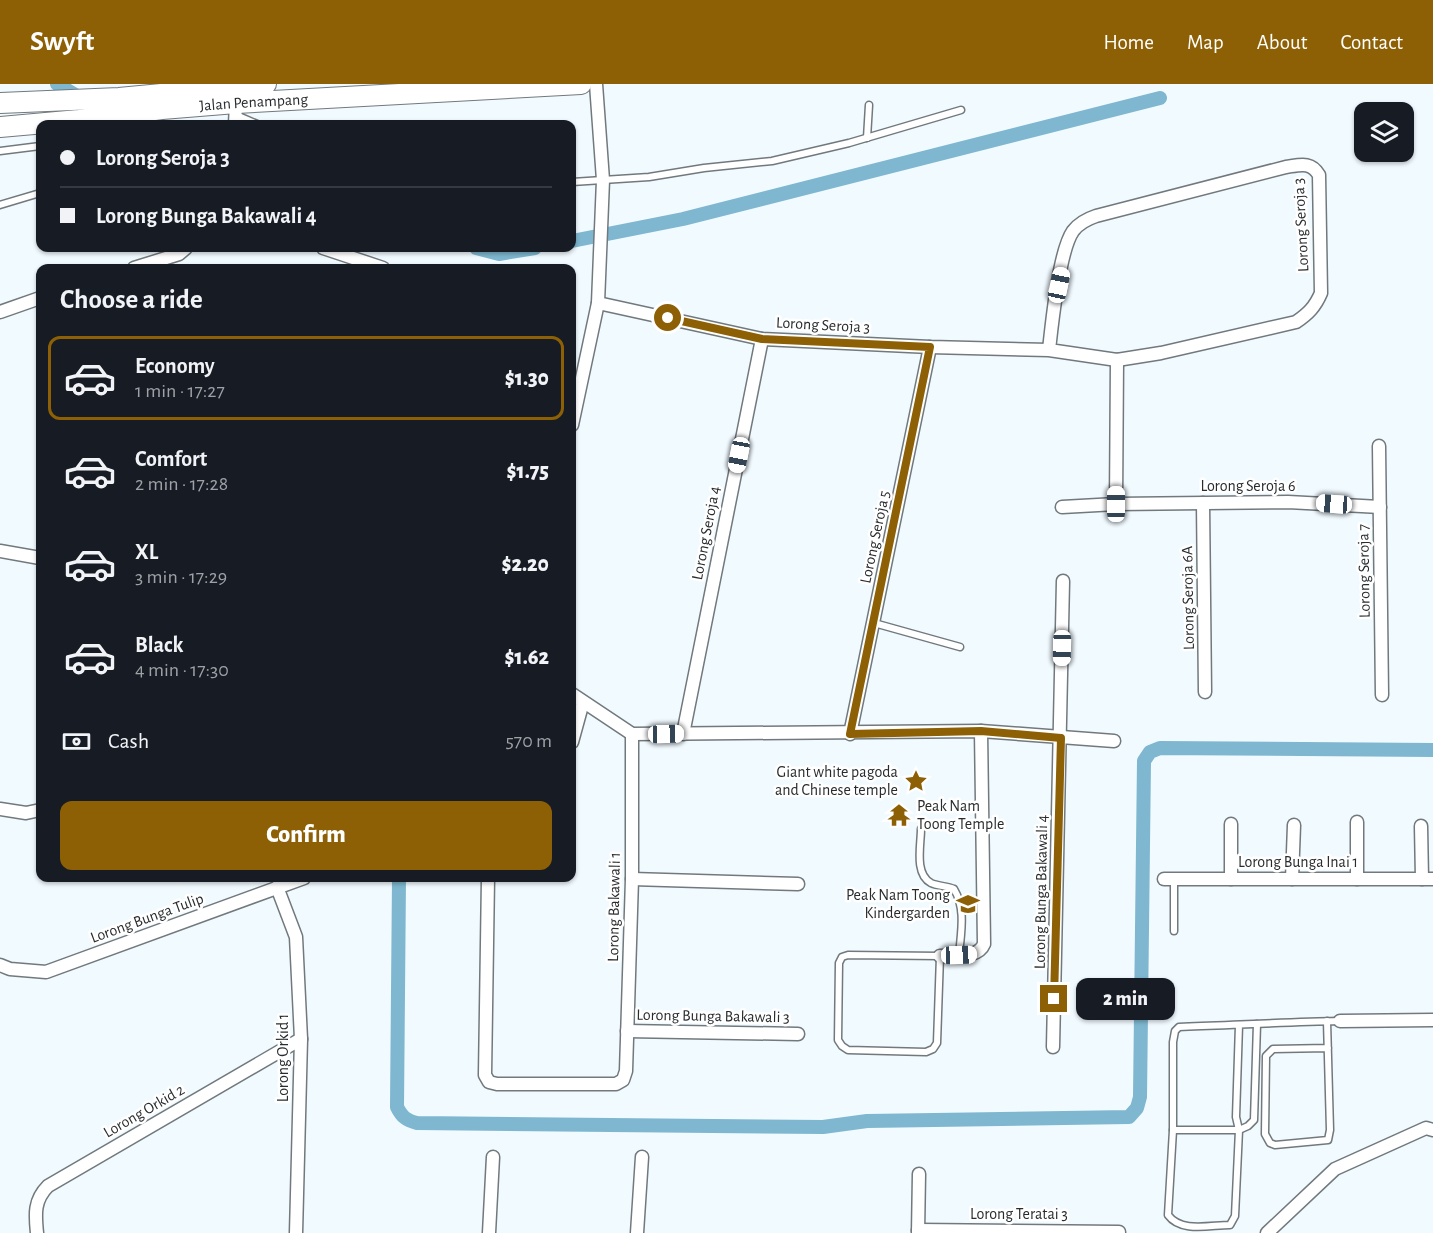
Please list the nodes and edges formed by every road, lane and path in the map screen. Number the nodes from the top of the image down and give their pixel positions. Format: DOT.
graph roads {
  1 [pos="266,84"];
  2 [pos="340,84"];
  3 [pos="581,84"];
  4 [pos="596,84"];
  5 [pos="321,99"];
  6 [pos="0,103"];
  7 [pos="869,105"];
  8 [pos="233,108"];
  9 [pos="961,110"];
  10 [pos="79,120"];
  11 [pos="251,120"];
  12 [pos="36,124"];
  13 [pos="0,127"];
  14 [pos="867,138"];
  15 [pos="36,147"];
  16 [pos="0,152"];
  17 [pos="603,180"];
  18 [pos="576,182"];
  19 [pos="36,194"];
  20 [pos="0,205"];
  21 [pos="181,252"];
  22 [pos="335,252"];
  23 [pos="147,264"];
  24 [pos="371,264"];
  25 [pos="36,299"];
  26 [pos="598,303"];
  27 [pos="0,312"];
  28 [pos="762,339"];
  29 [pos="930,347"];
  30 [pos="1050,350"];
  31 [pos="1117,360"];
  32 [pos="576,406"];
  33 [pos="1379,446"];
  34 [pos="1203,503"];
  35 [pos="1116,504"];
  36 [pos="1062,507"];
  37 [pos="1380,507"];
  38 [pos="0,551"];
  39 [pos="36,557"];
  40 [pos="1063,581"];
  41 [pos="874,623"];
  42 [pos="960,647"];
  43 [pos="1205,693"];
  44 [pos="1382,695"];
  45 [pos="576,697"];
  46 [pos="584,702"];
  47 [pos="576,729"];
  48 [pos="981,731"];
  49 [pos="632,734"];
  50 [pos="683,734"];
  51 [pos="850,734"];
  52 [pos="1061,738"];
  53 [pos="1114,741"];
  54 [pos="0,809"];
  55 [pos="36,811"];
  56 [pos="1358,822"];
  57 [pos="1231,824"];
  58 [pos="1294,825"];
  59 [pos="1421,826"];
  60 [pos="921,829"];
  61 [pos="632,879"];
  62 [pos="1169,879"];
  63 [pos="1232,879"];
  64 [pos="1292,879"];
  65 [pos="1357,879"];
  66 [pos="1427,879"];
  67 [pos="292,882"];
  68 [pos="488,882"];
  69 [pos="798,884"];
  70 [pos="277,887"];
  71 [pos="1174,931"];
  72 [pos="959,955"];
  73 [pos="940,956"];
  74 [pos="0,965"];
  75 [pos="1433,1020"];
  76 [pos="1333,1021"];
  77 [pos="1257,1024"];
  78 [pos="1239,1025"];
  79 [pos="627,1031"];
  80 [pos="798,1034"];
  81 [pos="301,1040"];
  82 [pos="1053,1047"];
  83 [pos="1328,1048"];
  84 [pos="1173,1130"];
  85 [pos="1239,1130"];
  86 [pos="1433,1130"];
  87 [pos="493,1157"];
  88 [pos="642,1157"];
  89 [pos="918,1174"];
  90 [pos="918,1232"];
  91 [pos="1119,1232"];
  92 [pos="37,1233"];
  93 [pos="296,1233"];
  94 [pos="489,1233"];
  95 [pos="637,1233"];
  96 [pos="1266,1233"];
  1 -- 8 [label="main road, Jalan Penampang"];
  2 -- 5 [label="main road"];
  3 -- 5 [label="main road, Jalan Penampang"];
  4 -- 17 [label="street"];
  5 -- 8 [label="main road, Jalan Penampang"];
  6 -- 8 [label="main road, Jalan Penampang"];
  7 -- 14 [label="lane"];
  8 -- 10 [label="main road, Jalan Penampang"];
  8 -- 11 [label="lane"];
  9 -- 14 [label="lane"];
  12 -- 13 [label="main road, Jalan Penampang"];
  14 -- 17 [label="lane"];
  15 -- 16 [label="lane"];
  17 -- 18 [label="lane"];
  17 -- 26 [label="street"];
  19 -- 20 [label="lane"];
  21 -- 23 [label="street"];
  22 -- 24 [label="street"];
  25 -- 27 [label="street"];
  26 -- 28 [label="street, Lorong Seroja 3"];
  26 -- 32 [label="street"];
  28 -- 29 [label="street, Lorong Seroja 3"];
  28 -- 50 [label="street, Lorong Seroja 4"];
  29 -- 30 [label="street, Lorong Seroja 3"];
  29 -- 41 [label="street, Lorong Seroja 5"];
  30 -- 31 [label="street, Lorong Seroja 3"];
  30 -- 31 [label="street, Lorong Seroja 3"];
  31 -- 35 [label="street"];
  33 -- 37 [label="street, Lorong Seroja 7"];
  34 -- 35 [label="street, Lorong Seroja 6"];
  34 -- 37 [label="street, Lorong Seroja 6"];
  34 -- 43 [label="street, Lorong Seroja 6A"];
  35 -- 36 [label="street, Lorong Seroja 6"];
  37 -- 44 [label="street, Lorong Seroja 7"];
  38 -- 39 [label="street"];
  40 -- 52 [label="street, Lorong Bunga Bakawali 4"];
  41 -- 42 [label="lane"];
  41 -- 51 [label="street, Lorong Seroja 5"];
  45 -- 46 [label="street"];
  46 -- 47 [label="street"];
  46 -- 49 [label="street"];
  48 -- 51 [label="street"];
  48 -- 52 [label="street"];
  48 -- 72 [label="street"];
  49 -- 50 [label="street"];
  49 -- 61 [label="street, Lorong Bakawali 1"];
  50 -- 51 [label="street"];
  52 -- 53 [label="street"];
  52 -- 82 [label="street, Lorong Bunga Bakawali 4"];
  54 -- 55 [label="street"];
  56 -- 65 [label="street"];
  57 -- 63 [label="street"];
  58 -- 64 [label="street"];
  59 -- 66 [label="street"];
  60 -- 72 [label="lane"];
  61 -- 69 [label="street"];
  61 -- 79 [label="street, Lorong Bakawali 1"];
  62 -- 63 [label="street, Lorong Bunga Inai 1"];
  62 -- 71 [label="lane"];
  63 -- 64 [label="street, Lorong Bunga Inai 1"];
  64 -- 65 [label="street, Lorong Bunga Inai 1"];
  65 -- 66 [label="street, Lorong Bunga Inai 1"];
  67 -- 70 [label="street, Lorong Bunga Tulip"];
  68 -- 79 [label="street, Lorong Bakawali 1"];
  70 -- 74 [label="street, Lorong Bunga Tulip"];
  70 -- 81 [label="street, Lorong Orkid 1"];
  72 -- 73 [label="street"];
  73 -- 73 [label="lane"];
  75 -- 76 [label="street"];
  76 -- 77 [label="lane"];
  76 -- 83 [label="lane"];
  77 -- 78 [label="lane"];
  77 -- 85 [label="lane"];
  78 -- 84 [label="lane"];
  78 -- 85 [label="lane"];
  79 -- 80 [label="street, Lorong Bunga Bakawali 3"];
  81 -- 92 [label="street, Lorong Orkid 2"];
  81 -- 93 [label="street, Lorong Orkid 1"];
  83 -- 83 [label="lane"];
  84 -- 85 [label="lane"];
  84 -- 85 [label="lane"];
  86 -- 96 [label="street"];
  87 -- 94 [label="street"];
  88 -- 95 [label="street"];
  89 -- 90 [label="street"];
  90 -- 91 [label="street, Lorong Teratai 3"];
}
